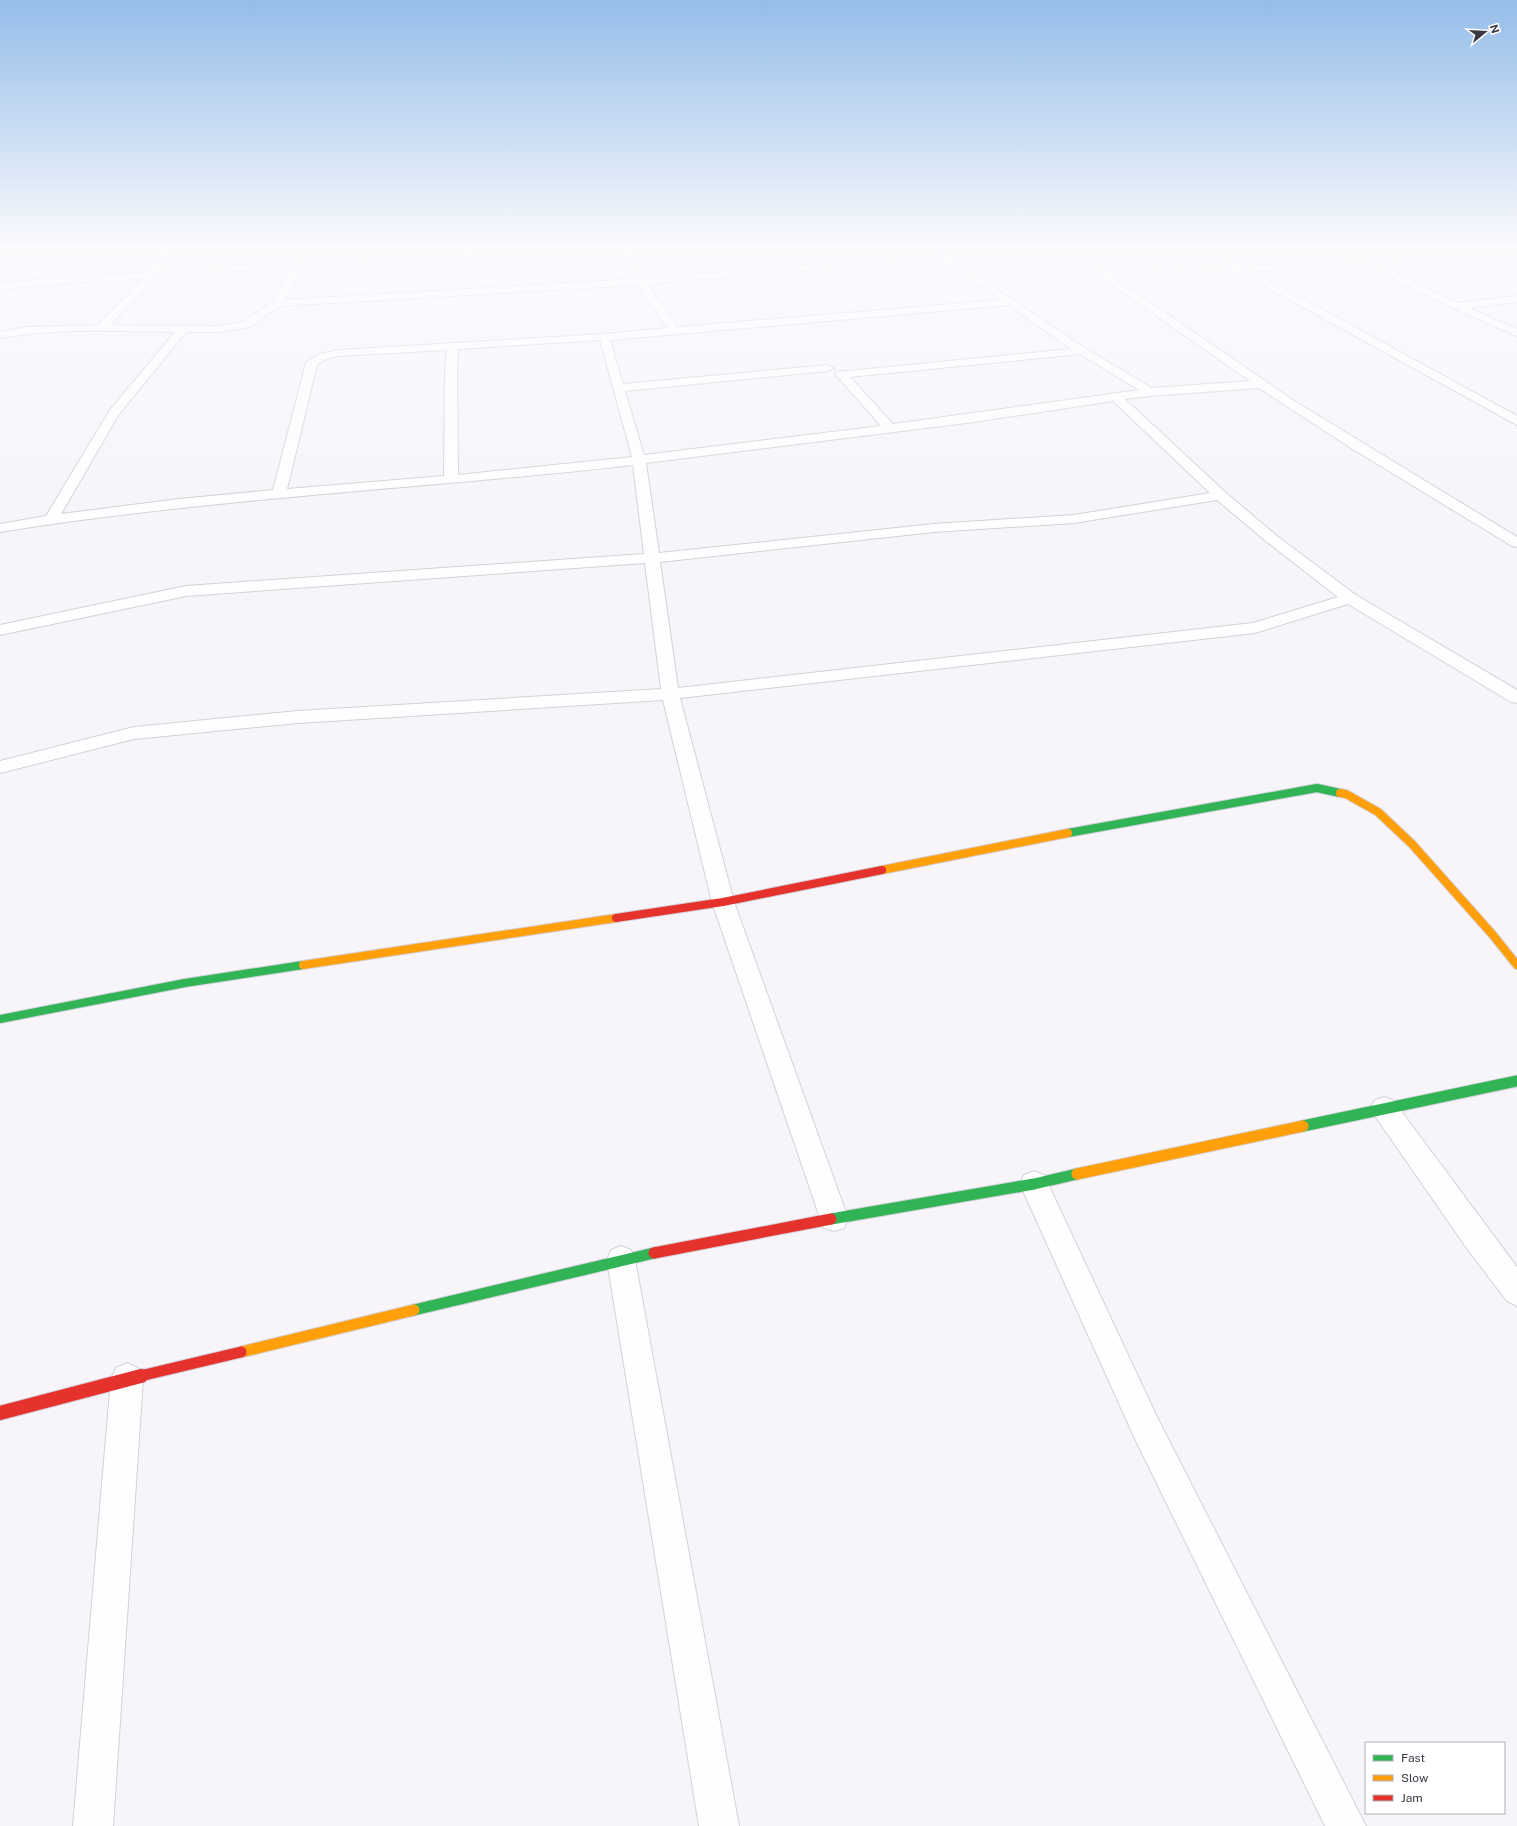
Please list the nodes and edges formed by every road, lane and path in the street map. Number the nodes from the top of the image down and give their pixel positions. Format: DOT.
graph roads {
  1 [pos="10,333"];
  2 [pos="180,333"];
  3 [pos="642,333"];
  4 [pos="1057,333"];
  5 [pos="1189,333"];
  6 [pos="1356,333"];
  7 [pos="0,335"];
  8 [pos="604,337"];
  9 [pos="453,346"];
  10 [pos="1082,351"];
  11 [pos="828,368"];
  12 [pos="1261,384"];
  13 [pos="619,388"];
  14 [pos="1150,392"];
  15 [pos="1115,396"];
  16 [pos="1517,421"];
  17 [pos="889,428"];
  18 [pos="639,460"];
  19 [pos="452,480"];
  20 [pos="279,493"];
  21 [pos="1220,495"];
  22 [pos="51,519"];
  23 [pos="0,528"];
  24 [pos="1517,543"];
  25 [pos="652,558"];
  26 [pos="1350,598"];
  27 [pos="0,630"];
  28 [pos="670,694"];
  29 [pos="1517,698"];
  30 [pos="0,767"];
  31 [pos="723,902"];
  32 [pos="1517,965"];
  33 [pos="0,1019"];
  34 [pos="1517,1081"];
  35 [pos="1384,1108"];
  36 [pos="1034,1184"];
  37 [pos="834,1218"];
  38 [pos="621,1260"];
  39 [pos="1517,1291"];
  40 [pos="127,1379"];
  41 [pos="0,1413"];
  42 [pos="93,1826"];
  43 [pos="719,1826"];
  44 [pos="1346,1826"];
  1 -- 7 [label="street"];
  2 -- 22 [label="street"];
  3 -- 8 [label="street"];
  4 -- 10 [label="street"];
  5 -- 12 [label="street"];
  6 -- 16 [label="street"];
  8 -- 9 [label="street"];
  8 -- 13 [label="street"];
  9 -- 19 [label="street"];
  9 -- 20 [label="street"];
  10 -- 14 [label="street"];
  10 -- 17 [label="street"];
  11 -- 13 [label="street"];
  12 -- 14 [label="street"];
  12 -- 24 [label="street"];
  13 -- 18 [label="street"];
  14 -- 15 [label="street"];
  15 -- 17 [label="street"];
  15 -- 21 [label="street"];
  17 -- 18 [label="street"];
  18 -- 19 [label="street"];
  18 -- 25 [label="street"];
  19 -- 20 [label="street"];
  20 -- 22 [label="street"];
  21 -- 25 [label="street"];
  21 -- 26 [label="street"];
  22 -- 23 [label="street"];
  25 -- 27 [label="street"];
  25 -- 28 [label="street"];
  26 -- 28 [label="street"];
  26 -- 29 [label="street"];
  28 -- 30 [label="street"];
  28 -- 31 [label="street"];
  31 -- 32 [label="street"];
  31 -- 33 [label="street"];
  31 -- 37 [label="street"];
  34 -- 35 [label="street"];
  35 -- 36 [label="street"];
  35 -- 39 [label="street"];
  36 -- 37 [label="street"];
  36 -- 44 [label="street"];
  37 -- 38 [label="street"];
  38 -- 40 [label="street"];
  38 -- 43 [label="street"];
  40 -- 41 [label="street"];
  40 -- 42 [label="street"];
}
